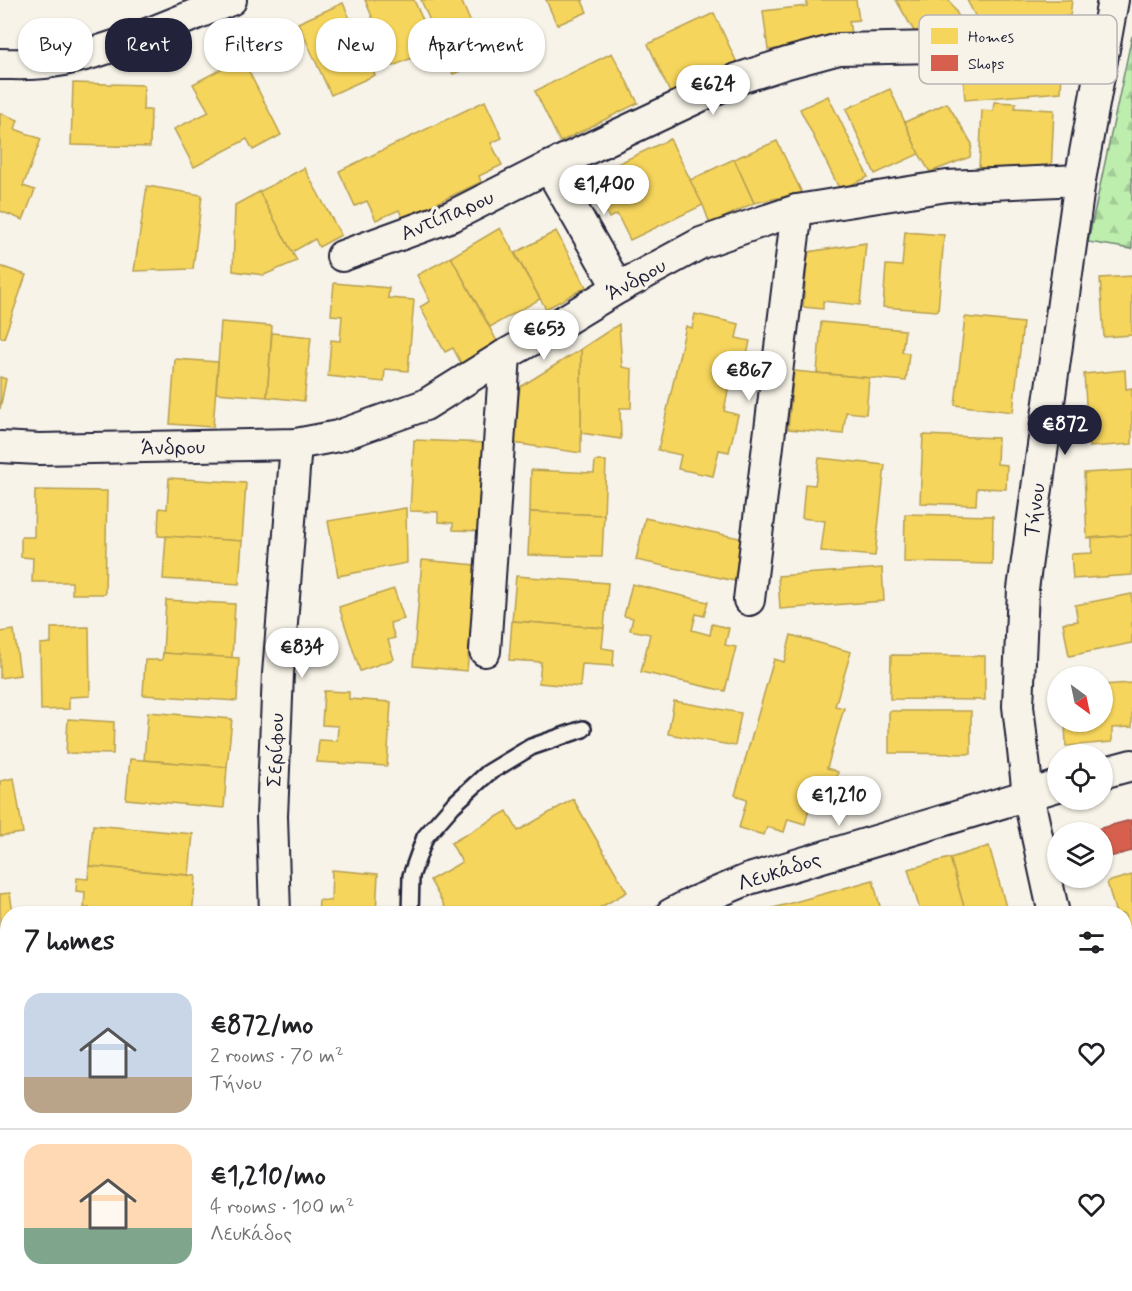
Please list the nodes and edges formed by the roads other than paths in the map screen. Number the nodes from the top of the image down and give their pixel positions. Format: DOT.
graph roads {
  1 [pos="231,0"];
  2 [pos="1113,0"];
  3 [pos="1110,15"];
  4 [pos="919,47"];
  5 [pos="0,64"];
  6 [pos="1097,84"];
  7 [pos="549,167"];
  8 [pos="1080,180"];
  9 [pos="797,210"];
  10 [pos="342,256"];
  11 [pos="618,288"];
  12 [pos="505,355"];
  13 [pos="296,444"];
  14 [pos="0,447"];
  15 [pos="749,600"];
  16 [pos="485,651"];
  17 [pos="583,729"];
  18 [pos="1132,765"];
  19 [pos="1113,770"];
  20 [pos="1047,789"];
  21 [pos="1028,795"];
  22 [pos="275,906"];
  23 [pos="410,906"];
  24 [pos="689,906"];
  25 [pos="1052,906"];
  1 -- 5 [label="street"];
  2 -- 3 [label="street, Τήνου"];
  4 -- 7 [label="street, Αντίπαρου"];
  6 -- 8 [label="street, Τήνου"];
  7 -- 10 [label="street, Αντίπαρου"];
  7 -- 11 [label="street"];
  8 -- 9 [label="street, Άνδρου"];
  8 -- 21 [label="street, Τήνου"];
  9 -- 11 [label="street, Άνδρου"];
  9 -- 15 [label="street"];
  11 -- 12 [label="street, Άνδρου"];
  12 -- 13 [label="street, Άνδρου"];
  12 -- 16 [label="street"];
  13 -- 14 [label="street, Άνδρου"];
  13 -- 22 [label="street, Σερίφου"];
  17 -- 23 [label="lane"];
  18 -- 19 [label="street"];
  20 -- 21 [label="street, Λευκάδος"];
  21 -- 24 [label="street, Λευκάδος"];
  21 -- 25 [label="street, Τήνου"];
}
